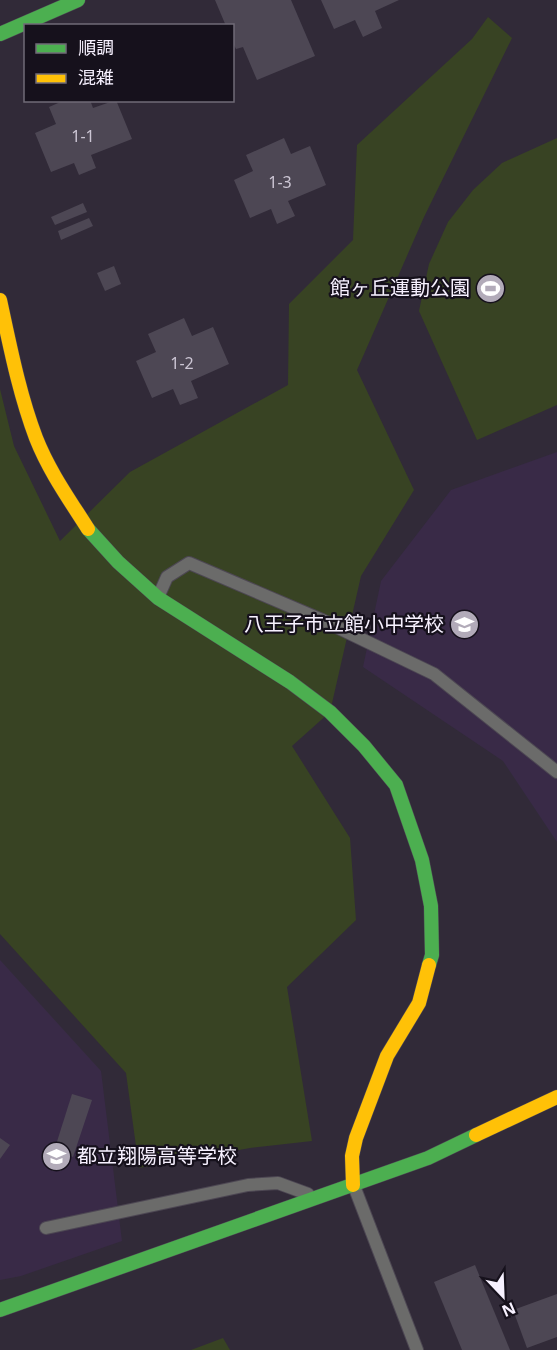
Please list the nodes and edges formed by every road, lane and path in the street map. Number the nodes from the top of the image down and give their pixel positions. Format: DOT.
graph roads {
  1 [pos="78,0"];
  2 [pos="0,34"];
  3 [pos="0,300"];
  4 [pos="158,598"];
  5 [pos="557,772"];
  6 [pos="557,1097"];
  7 [pos="353,1185"];
  8 [pos="318,1198"];
  9 [pos="46,1228"];
  10 [pos="0,1310"];
  11 [pos="417,1350"];
  1 -- 2 [label="street"];
  3 -- 4 [label="street"];
  4 -- 5 [label="lane"];
  4 -- 7 [label="street"];
  6 -- 7 [label="street"];
  7 -- 8 [label="street"];
  7 -- 11 [label="lane"];
  8 -- 9 [label="lane"];
  8 -- 10 [label="street"];
}
